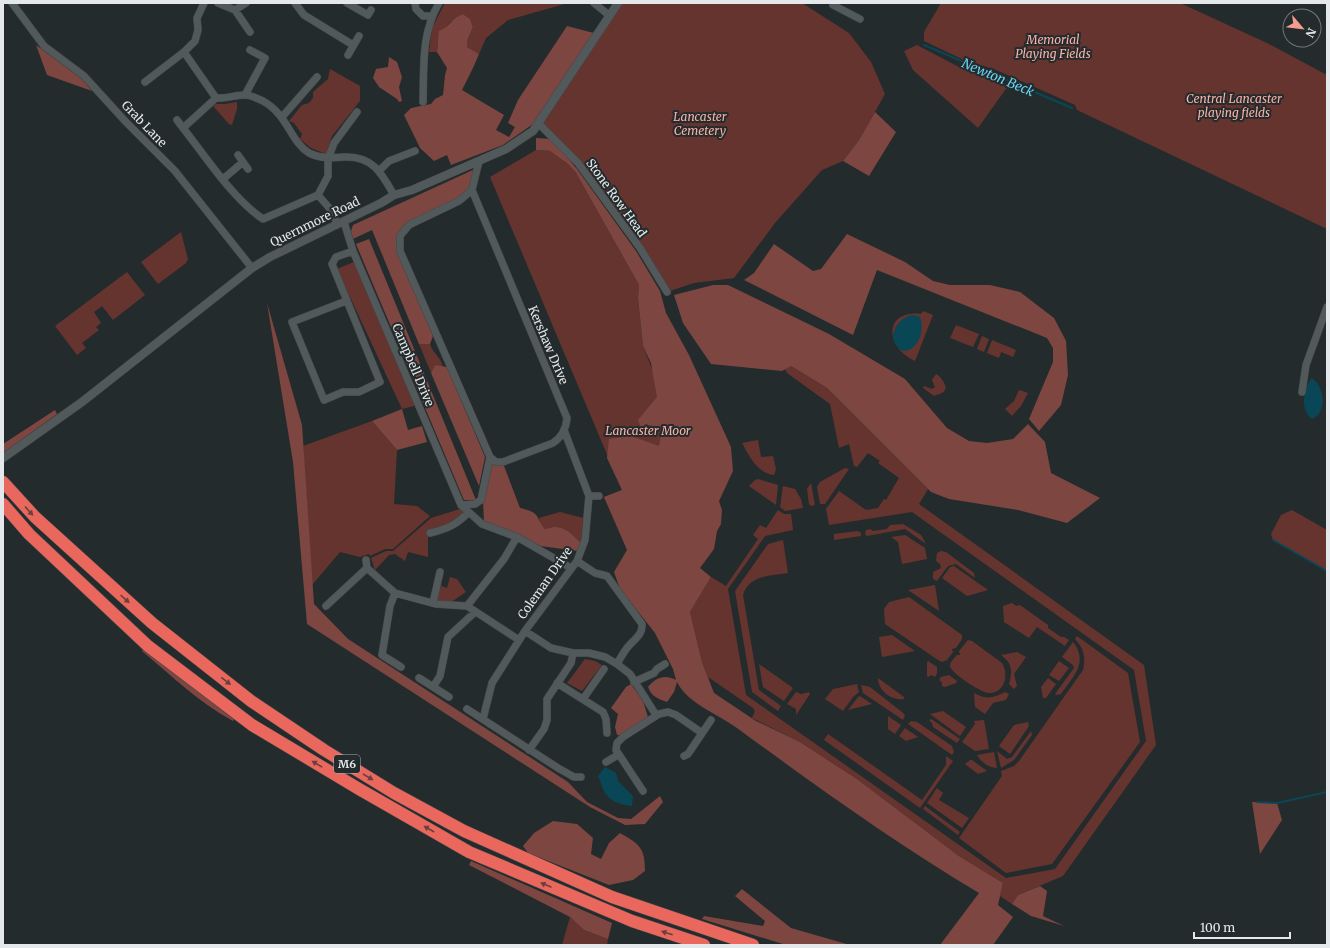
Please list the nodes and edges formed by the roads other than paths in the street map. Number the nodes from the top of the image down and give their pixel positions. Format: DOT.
graph roads {
  1 [pos="12,3"];
  2 [pos="204,3"];
  3 [pos="218,3"];
  4 [pos="246,3"];
  5 [pos="295,3"];
  6 [pos="347,3"];
  7 [pos="415,3"];
  8 [pos="439,3"];
  9 [pos="594,3"];
  10 [pos="618,3"];
  11 [pos="833,5"];
  12 [pos="845,6"];
  13 [pos="235,10"];
  14 [pos="371,10"];
  15 [pos="431,16"];
  16 [pos="610,16"];
  17 [pos="860,19"];
  18 [pos="250,32"];
  19 [pos="359,36"];
  20 [pos="354,45"];
  21 [pos="250,50"];
  22 [pos="184,52"];
  23 [pos="348,55"];
  24 [pos="317,77"];
  25 [pos="145,82"];
  26 [pos="245,95"];
  27 [pos="216,98"];
  28 [pos="423,102"];
  29 [pos="357,112"];
  30 [pos="282,117"];
  31 [pos="177,120"];
  32 [pos="539,124"];
  33 [pos="183,128"];
  34 [pos="415,150"];
  35 [pos="238,155"];
  36 [pos="328,159"];
  37 [pos="479,161"];
  38 [pos="243,162"];
  39 [pos="248,168"];
  40 [pos="380,170"];
  41 [pos="223,179"];
  42 [pos="472,190"];
  43 [pos="318,195"];
  44 [pos="394,195"];
  45 [pos="335,219"];
  46 [pos="344,222"];
  47 [pos="353,251"];
  48 [pos="252,268"];
  49 [pos="667,292"];
  50 [pos="346,301"];
  51 [pos="1327,307"];
  52 [pos="1302,392"];
  53 [pos="564,430"];
  54 [pos="490,457"];
  55 [pos="3,458"];
  56 [pos="3,482"];
  57 [pos="589,496"];
  58 [pos="599,496"];
  59 [pos="3,504"];
  60 [pos="461,505"];
  61 [pos="468,514"];
  62 [pos="430,533"];
  63 [pos="517,537"];
  64 [pos="366,560"];
  65 [pos="577,561"];
  66 [pos="366,568"];
  67 [pos="571,568"];
  68 [pos="440,572"];
  69 [pos="480,590"];
  70 [pos="395,593"];
  71 [pos="433,603"];
  72 [pos="326,606"];
  73 [pos="457,606"];
  74 [pos="467,606"];
  75 [pos="475,612"];
  76 [pos="525,631"];
  77 [pos="519,640"];
  78 [pos="573,653"];
  79 [pos="617,664"];
  80 [pos="665,664"];
  81 [pos="401,667"];
  82 [pos="604,669"];
  83 [pos="419,678"];
  84 [pos="634,682"];
  85 [pos="558,683"];
  86 [pos="433,687"];
  87 [pos="449,697"];
  88 [pos="583,699"];
  89 [pos="467,709"];
  90 [pos="656,715"];
  91 [pos="483,719"];
  92 [pos="711,720"];
  93 [pos="607,733"];
  94 [pos="702,733"];
  95 [pos="530,750"];
  96 [pos="618,755"];
  97 [pos="684,756"];
  98 [pos="606,762"];
  99 [pos="581,777"];
  100 [pos="643,791"];
  101 [pos="704,945"];
  102 [pos="753,945"];
  1 -- 48 [label="street, Grab Lane"];
  2 -- 22 [label="street"];
  3 -- 13 [label="street"];
  4 -- 13 [label="street"];
  5 -- 20 [label="street"];
  6 -- 14 [label="street"];
  7 -- 15 [label="street"];
  8 -- 15 [label="street"];
  9 -- 16 [label="street"];
  10 -- 16 [label="street, Quernmore Road"];
  11 -- 12 [label="street"];
  12 -- 17 [label="street"];
  13 -- 18 [label="street"];
  15 -- 28 [label="street"];
  16 -- 32 [label="street, Quernmore Road"];
  19 -- 20 [label="street"];
  20 -- 23 [label="street"];
  21 -- 26 [label="street"];
  22 -- 25 [label="street"];
  22 -- 27 [label="street"];
  24 -- 30 [label="street"];
  26 -- 27 [label="street"];
  26 -- 30 [label="street"];
  27 -- 33 [label="street"];
  29 -- 36 [label="street"];
  30 -- 36 [label="street"];
  31 -- 33 [label="street"];
  32 -- 37 [label="street, Quernmore Road"];
  32 -- 49 [label="street, Stone Row Head"];
  33 -- 41 [label="street"];
  34 -- 40 [label="street"];
  35 -- 38 [label="street"];
  36 -- 40 [label="street"];
  36 -- 43 [label="street"];
  37 -- 42 [label="street"];
  37 -- 44 [label="street, Quernmore Road"];
  38 -- 39 [label="street"];
  38 -- 41 [label="street"];
  40 -- 44 [label="street"];
  41 -- 43 [label="street"];
  42 -- 53 [label="street, Kershaw Drive"];
  42 -- 54 [label="street"];
  43 -- 45 [label="street"];
  44 -- 46 [label="street, Quernmore Road"];
  46 -- 47 [label="street, Campbell Drive"];
  46 -- 48 [label="street, Quernmore Road"];
  47 -- 50 [label="street"];
  47 -- 60 [label="street, Campbell Drive"];
  48 -- 55 [label="street, Quernmore Road"];
  50 -- 50 [label="street"];
  51 -- 52 [label="street"];
  53 -- 54 [label="street"];
  53 -- 57 [label="street, Coleman Drive"];
  54 -- 60 [label="street"];
  56 -- 102 [label="highway, M6, one-way"];
  57 -- 58 [label="street"];
  57 -- 65 [label="street, Coleman Drive"];
  101 -- 59 [label="highway, M6, one-way"];
  60 -- 61 [label="street, Campbell Drive"];
  61 -- 62 [label="street"];
  61 -- 63 [label="street, Campbell Drive"];
  63 -- 67 [label="street, Campbell Drive"];
  63 -- 69 [label="street"];
  64 -- 66 [label="street"];
  65 -- 67 [label="street, Coleman Drive"];
  65 -- 79 [label="street"];
  66 -- 70 [label="street"];
  66 -- 72 [label="street"];
  67 -- 76 [label="street, Coleman Drive"];
  68 -- 71 [label="street"];
  69 -- 73 [label="street"];
  69 -- 74 [label="street"];
  70 -- 71 [label="street"];
  70 -- 81 [label="street"];
  71 -- 73 [label="street"];
  73 -- 74 [label="street"];
  74 -- 75 [label="street"];
  75 -- 77 [label="street"];
  75 -- 86 [label="street"];
  76 -- 77 [label="street, Coleman Drive"];
  76 -- 78 [label="street"];
  77 -- 91 [label="street, Coleman Drive"];
  78 -- 79 [label="street"];
  78 -- 85 [label="street"];
  79 -- 84 [label="street"];
  80 -- 84 [label="street"];
  82 -- 88 [label="street"];
  83 -- 86 [label="street"];
  84 -- 90 [label="street"];
  85 -- 88 [label="street"];
  85 -- 95 [label="street"];
  86 -- 87 [label="street"];
  88 -- 93 [label="street"];
  89 -- 91 [label="street"];
  90 -- 94 [label="street"];
  90 -- 96 [label="street"];
  91 -- 95 [label="street"];
  92 -- 94 [label="street"];
  94 -- 97 [label="street"];
  95 -- 99 [label="street"];
  96 -- 98 [label="street"];
  96 -- 100 [label="street"];
}
